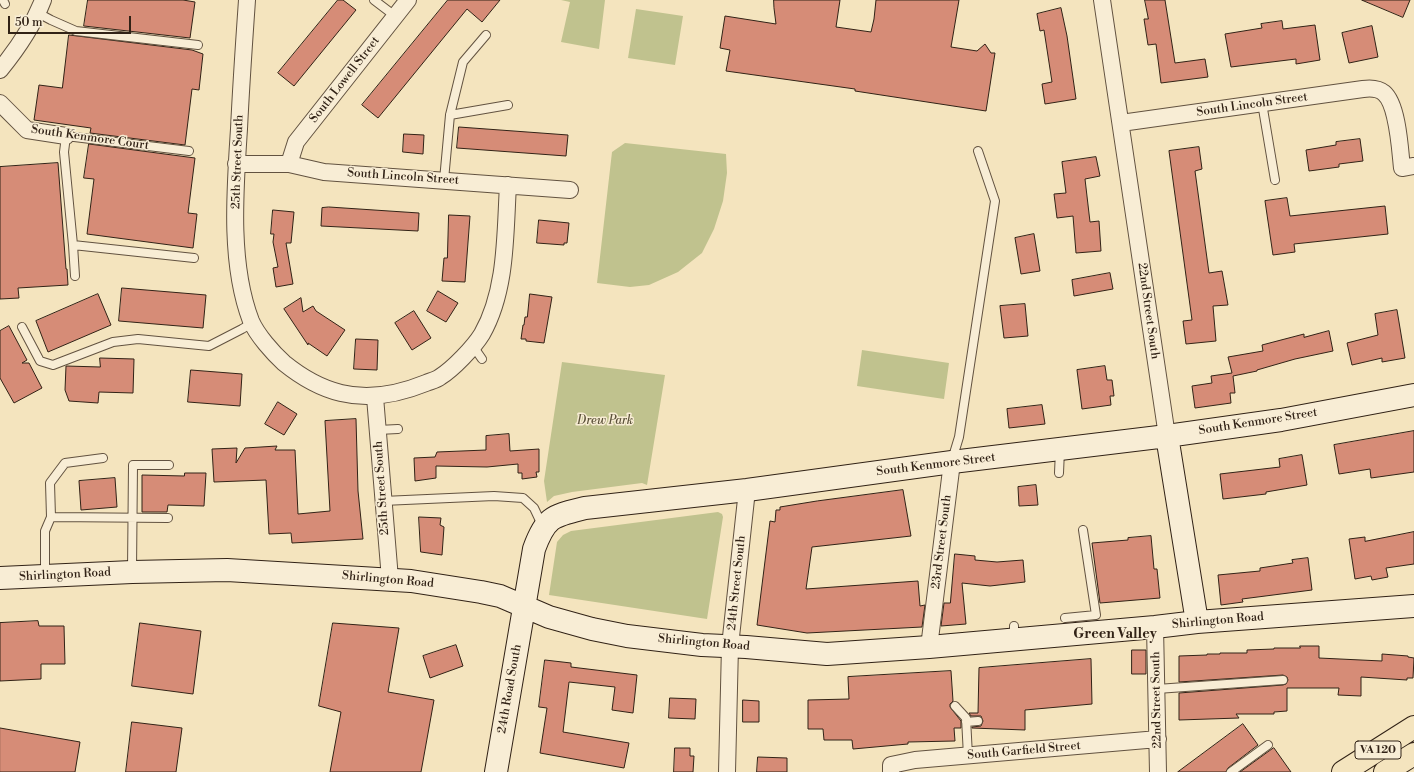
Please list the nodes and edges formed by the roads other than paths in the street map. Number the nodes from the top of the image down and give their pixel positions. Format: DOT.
graph roads {
  1 [pos="247,0"];
  2 [pos="374,0"];
  3 [pos="408,0"];
  4 [pos="1102,0"];
  5 [pos="41,7"];
  6 [pos="395,16"];
  7 [pos="486,35"];
  8 [pos="198,46"];
  9 [pos="0,70"];
  10 [pos="1262,103"];
  11 [pos="0,104"];
  12 [pos="508,105"];
  13 [pos="450,115"];
  14 [pos="1121,123"];
  15 [pos="66,136"];
  16 [pos="189,151"];
  17 [pos="978,151"];
  18 [pos="236,164"];
  19 [pos="289,164"];
  20 [pos="1408,167"];
  21 [pos="444,180"];
  22 [pos="1275,180"];
  23 [pos="508,185"];
  24 [pos="570,190"];
  25 [pos="73,245"];
  26 [pos="194,258"];
  27 [pos="75,276"];
  28 [pos="252,323"];
  29 [pos="22,327"];
  30 [pos="473,346"];
  31 [pos="482,359"];
  32 [pos="1414,395"];
  33 [pos="375,397"];
  34 [pos="398,429"];
  35 [pos="378,430"];
  36 [pos="1167,436"];
  37 [pos="1060,449"];
  38 [pos="103,458"];
  39 [pos="952,462"];
  40 [pos="169,465"];
  41 [pos="1059,473"];
  42 [pos="747,490"];
  43 [pos="383,500"];
  44 [pos="51,517"];
  45 [pos="132,518"];
  46 [pos="168,518"];
  47 [pos="543,528"];
  48 [pos="1083,530"];
  49 [pos="132,572"];
  50 [pos="45,576"];
  51 [pos="0,578"];
  52 [pos="390,579"];
  53 [pos="524,606"];
  54 [pos="1414,606"];
  55 [pos="1197,622"];
  56 [pos="1065,625"];
  57 [pos="1155,627"];
  58 [pos="730,646"];
  59 [pos="929,647"];
  60 [pos="1283,680"];
  61 [pos="1157,689"];
  62 [pos="955,706"];
  63 [pos="978,721"];
  64 [pos="966,722"];
  65 [pos="1414,729"];
  66 [pos="1158,739"];
  67 [pos="1268,745"];
  68 [pos="1414,754"];
  69 [pos="968,756"];
  70 [pos="891,769"];
  71 [pos="496,772"];
  72 [pos="727,772"];
  73 [pos="1158,772"];
  74 [pos="1231,772"];
  75 [pos="1343,772"];
  76 [pos="1385,772"];
  1 -- 18 [label="street, 25th Street South"];
  2 -- 6 [label="lane"];
  3 -- 6 [label="street, South Lowell Street"];
  4 -- 14 [label="street, 22nd Street South"];
  5 -- 8 [label="lane"];
  5 -- 9 [label="street"];
  6 -- 19 [label="street, South Lowell Street"];
  7 -- 13 [label="lane"];
  10 -- 14 [label="street, South Lincoln Street"];
  10 -- 20 [label="street, South Lincoln Street"];
  10 -- 22 [label="lane"];
  11 -- 15 [label="street, South Kenmore Court"];
  12 -- 13 [label="lane"];
  13 -- 21 [label="lane"];
  14 -- 36 [label="street, 22nd Street South"];
  15 -- 16 [label="lane, South Kenmore Court"];
  15 -- 25 [label="lane"];
  17 -- 39 [label="lane, 23rd Street South"];
  18 -- 19 [label="street, South Lincoln Street"];
  18 -- 28 [label="street, 25th Street South"];
  19 -- 21 [label="street, South Lincoln Street"];
  21 -- 23 [label="street, South Lincoln Street"];
  23 -- 24 [label="street, South Lincoln Street"];
  23 -- 30 [label="street, 25th Street South"];
  25 -- 26 [label="lane"];
  25 -- 27 [label="lane"];
  28 -- 29 [label="lane"];
  28 -- 33 [label="street, 25th Street South"];
  30 -- 31 [label="lane"];
  30 -- 33 [label="street, 25th Street South"];
  32 -- 36 [label="main road, South Kenmore Street"];
  33 -- 35 [label="street, 25th Street South"];
  34 -- 35 [label="lane"];
  35 -- 43 [label="street, 25th Street South"];
  36 -- 37 [label="main road, South Kenmore Street"];
  36 -- 55 [label="main road, 22nd Street South"];
  37 -- 39 [label="main road, South Kenmore Street"];
  37 -- 41 [label="lane"];
  38 -- 44 [label="lane"];
  39 -- 42 [label="main road, South Kenmore Street"];
  39 -- 59 [label="street, 23rd Street South"];
  40 -- 45 [label="lane"];
  42 -- 47 [label="main road, South Kenmore Street"];
  42 -- 58 [label="street, 24th Street South"];
  43 -- 47 [label="lane"];
  43 -- 52 [label="street, 25th Street South"];
  44 -- 45 [label="lane"];
  44 -- 50 [label="lane"];
  45 -- 46 [label="lane"];
  45 -- 49 [label="lane"];
  47 -- 53 [label="main road, South Kenmore Street"];
  48 -- 56 [label="lane"];
  49 -- 50 [label="main road, Shirlington Road"];
  49 -- 52 [label="main road, Shirlington Road"];
  50 -- 51 [label="main road, Shirlington Road"];
  52 -- 53 [label="main road, Shirlington Road"];
  53 -- 58 [label="main road, Shirlington Road"];
  53 -- 71 [label="main road, 24th Road South"];
  54 -- 55 [label="main road, Shirlington Road"];
  55 -- 57 [label="main road, Shirlington Road"];
  56 -- 57 [label="main road, Shirlington Road"];
  56 -- 59 [label="main road, Shirlington Road"];
  57 -- 61 [label="street, 22nd Street South"];
  58 -- 59 [label="main road, Shirlington Road"];
  58 -- 72 [label="street, 24th Street South"];
  60 -- 61 [label="lane"];
  61 -- 66 [label="street, 22nd Street South"];
  62 -- 64 [label="lane"];
  63 -- 64 [label="lane"];
  64 -- 69 [label="lane"];
  65 -- 75 [label="main road, VA 120"];
  66 -- 69 [label="street, South Garfield Street"];
  66 -- 73 [label="street, 22nd Street South"];
  67 -- 74 [label="lane"];
  68 -- 76 [label="main road, VA 120"];
  69 -- 70 [label="street, South Garfield Street"];
}
